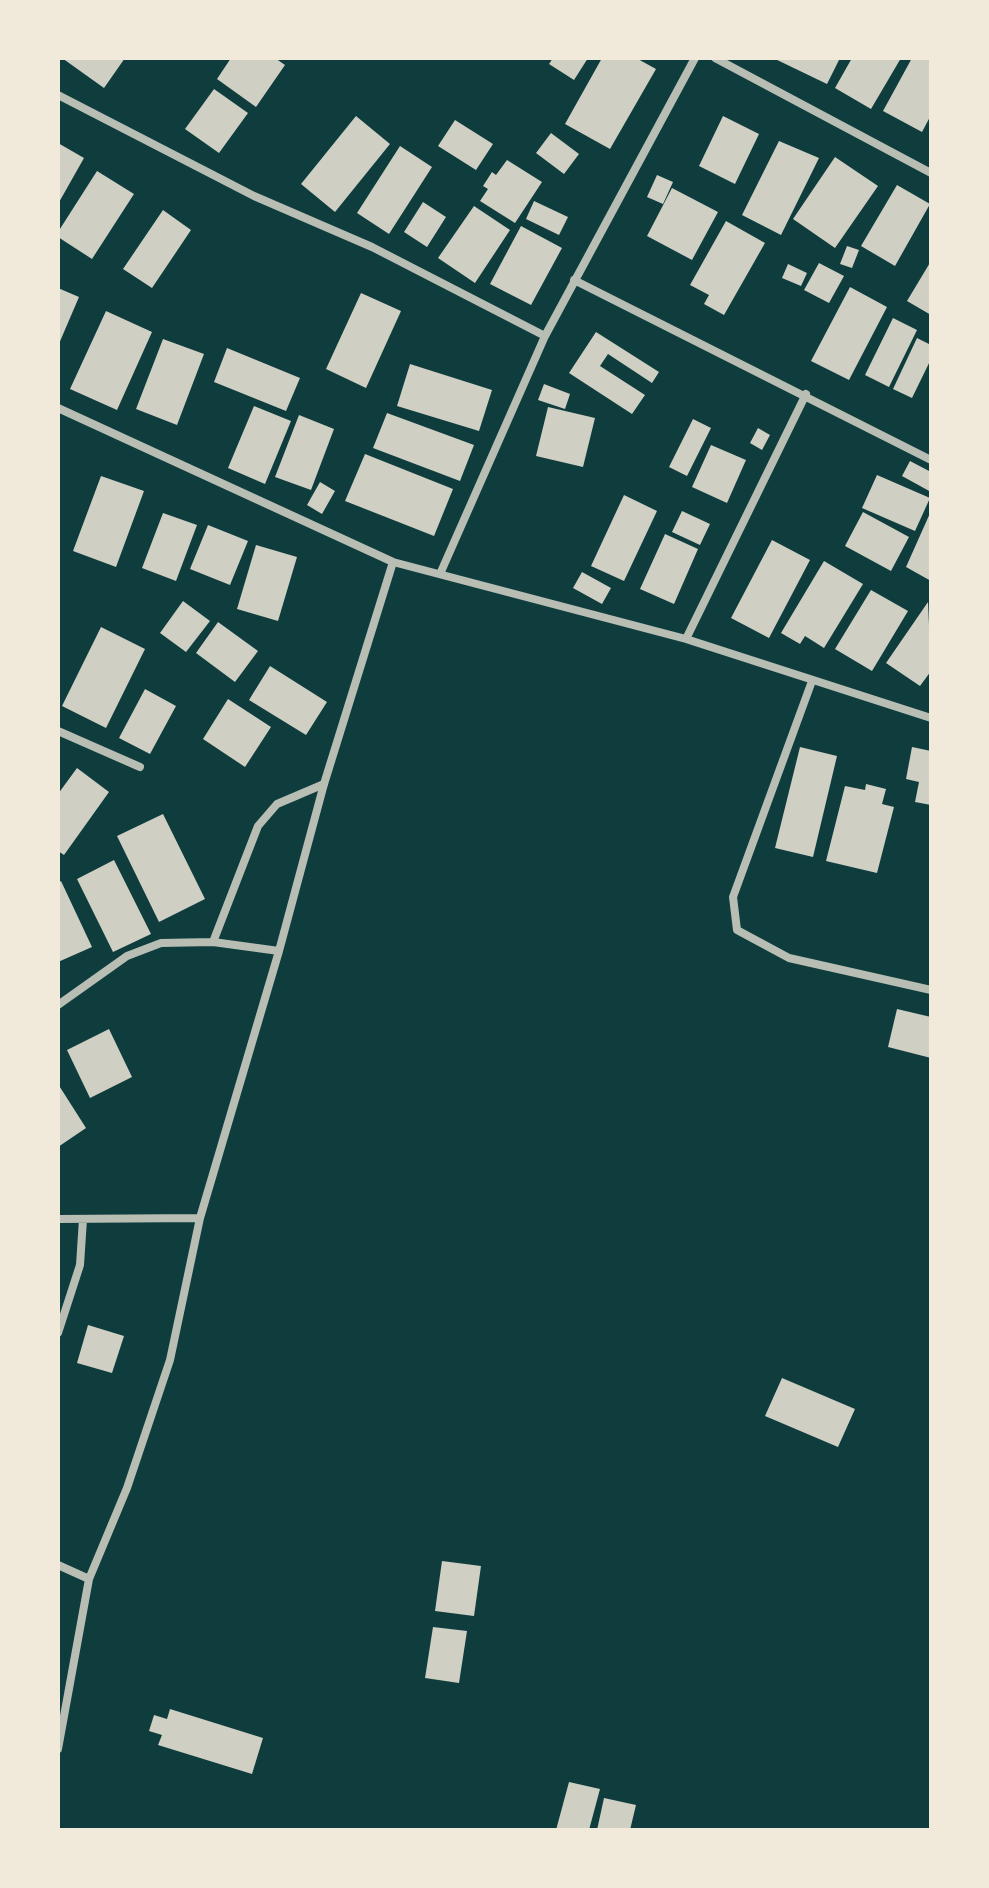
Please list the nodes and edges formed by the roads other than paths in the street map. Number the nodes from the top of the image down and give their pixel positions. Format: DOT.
graph roads {
  1 [pos="695,58"];
  2 [pos="715,58"];
  3 [pos="58,95"];
  4 [pos="931,173"];
  5 [pos="574,280"];
  6 [pos="545,336"];
  7 [pos="806,394"];
  8 [pos="58,408"];
  9 [pos="931,460"];
  10 [pos="393,562"];
  11 [pos="440,574"];
  12 [pos="686,639"];
  13 [pos="812,681"];
  14 [pos="931,718"];
  15 [pos="58,731"];
  16 [pos="140,767"];
  17 [pos="324,784"];
  18 [pos="213,942"];
  19 [pos="279,951"];
  20 [pos="931,990"];
  21 [pos="58,1005"];
  22 [pos="200,1218"];
  23 [pos="58,1219"];
  24 [pos="83,1219"];
  25 [pos="58,1333"];
  26 [pos="58,1565"];
  27 [pos="89,1579"];
  28 [pos="58,1749"];
  1 -- 5 [label="street"];
  2 -- 4 [label="street"];
  3 -- 6 [label="street"];
  5 -- 6 [label="street"];
  5 -- 7 [label="street"];
  6 -- 11 [label="street"];
  7 -- 9 [label="street"];
  7 -- 12 [label="street"];
  8 -- 10 [label="street"];
  10 -- 11 [label="street"];
  10 -- 17 [label="street"];
  11 -- 12 [label="street"];
  12 -- 13 [label="street"];
  13 -- 14 [label="street"];
  13 -- 20 [label="street"];
  15 -- 16 [label="street"];
  17 -- 18 [label="street"];
  17 -- 19 [label="street"];
  18 -- 19 [label="street"];
  18 -- 21 [label="street"];
  19 -- 22 [label="street"];
  22 -- 24 [label="street"];
  22 -- 27 [label="street"];
  23 -- 24 [label="street"];
  24 -- 25 [label="street"];
  26 -- 27 [label="street"];
  27 -- 28 [label="street"];
}
